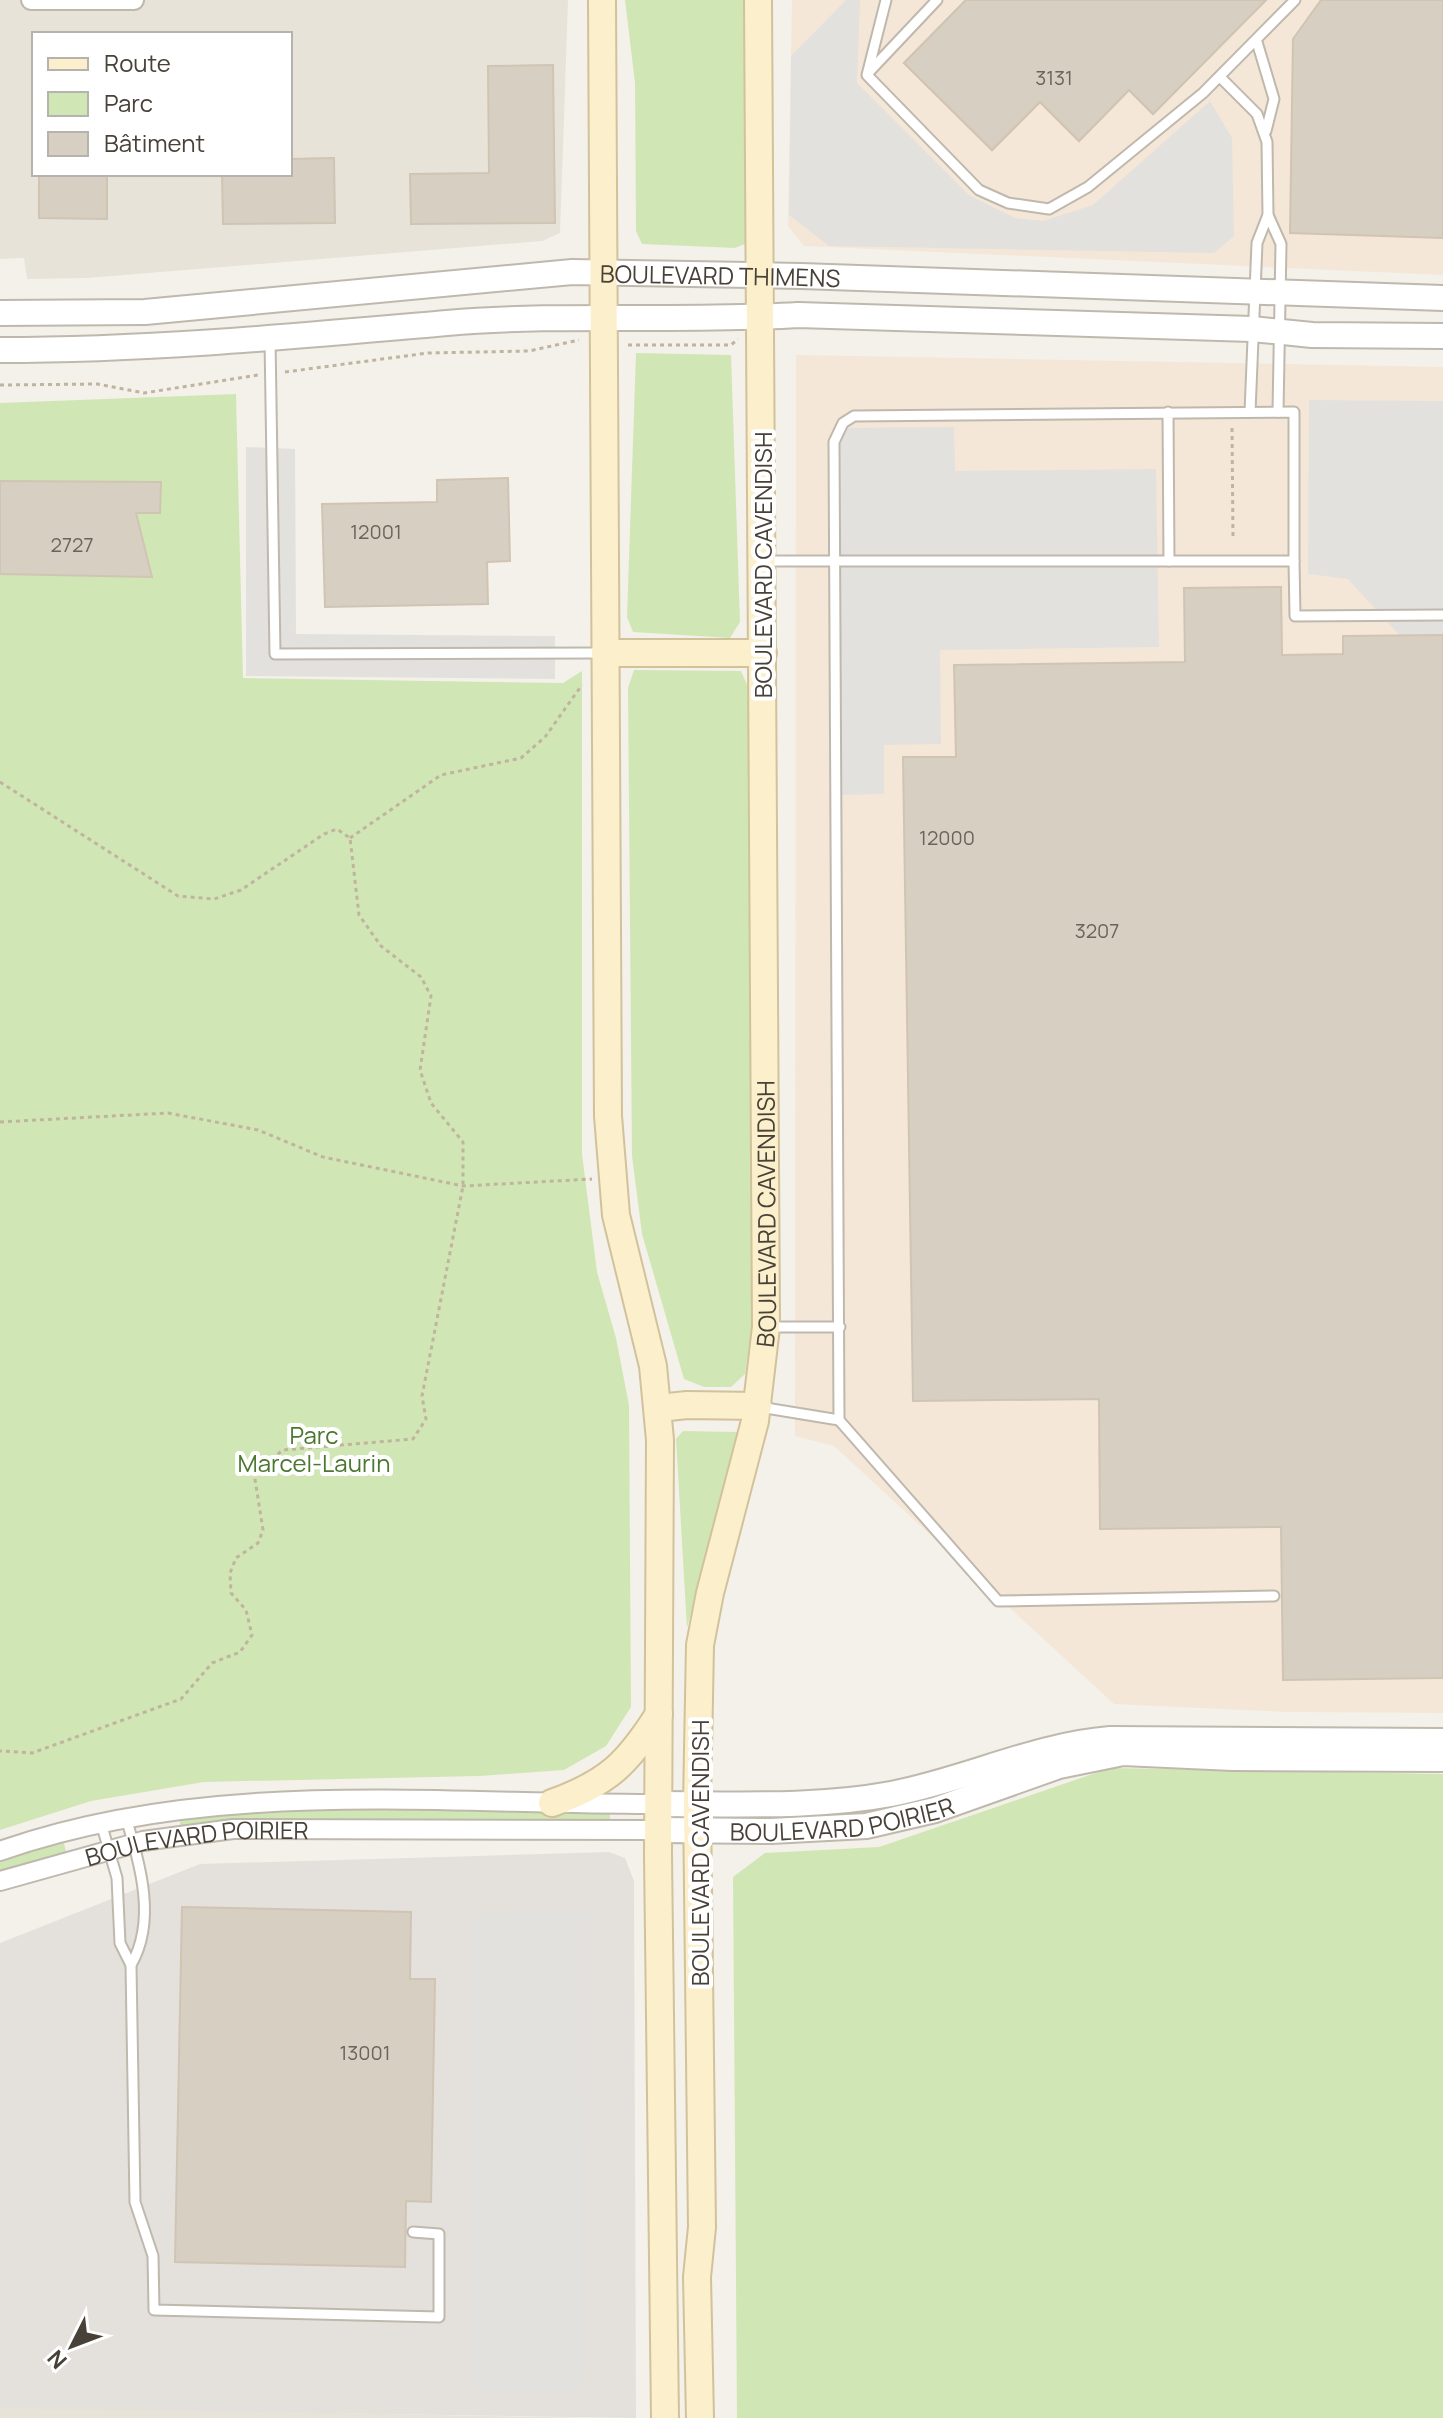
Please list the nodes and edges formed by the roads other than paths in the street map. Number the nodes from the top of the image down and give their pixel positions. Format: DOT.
graph roads {
  1 [pos="31,0"];
  2 [pos="134,0"];
  3 [pos="602,0"];
  4 [pos="758,0"];
  5 [pos="886,0"];
  6 [pos="937,0"];
  7 [pos="1295,0"];
  8 [pos="1257,42"];
  9 [pos="867,75"];
  10 [pos="1220,77"];
  11 [pos="1266,132"];
  12 [pos="1268,215"];
  13 [pos="603,274"];
  14 [pos="760,275"];
  15 [pos="1254,294"];
  16 [pos="1281,294"];
  17 [pos="1443,298"];
  18 [pos="0,313"];
  19 [pos="761,318"];
  20 [pos="603,320"];
  21 [pos="1252,329"];
  22 [pos="1280,331"];
  23 [pos="1443,336"];
  24 [pos="270,337"];
  25 [pos="0,350"];
  26 [pos="1168,412"];
  27 [pos="1250,412"];
  28 [pos="1278,412"];
  29 [pos="762,561"];
  30 [pos="1169,561"];
  31 [pos="1294,561"];
  32 [pos="836,562"];
  33 [pos="1443,615"];
  34 [pos="605,653"];
  35 [pos="763,653"];
  36 [pos="766,1327"];
  37 [pos="840,1327"];
  38 [pos="758,1406"];
  39 [pos="659,1408"];
  40 [pos="839,1420"];
  41 [pos="1274,1596"];
  42 [pos="659,1714"];
  43 [pos="1443,1741"];
  44 [pos="1443,1759"];
  45 [pos="552,1803"];
  46 [pos="697,1804"];
  47 [pos="659,1817"];
  48 [pos="126,1818"];
  49 [pos="101,1823"];
  50 [pos="698,1831"];
  51 [pos="133,1844"];
  52 [pos="110,1850"];
  53 [pos="0,1851"];
  54 [pos="0,1881"];
  55 [pos="131,1965"];
  56 [pos="413,2232"];
  57 [pos="699,2256"];
  58 [pos="661,2257"];
  59 [pos="665,2418"];
  60 [pos="700,2418"];
  1 -- 2 [label="street"];
  3 -- 13 [label="main road, BOULEVARD CAVENDISH"];
  4 -- 14 [label="main road, BOULEVARD CAVENDISH"];
  5 -- 9 [label="lane"];
  6 -- 9 [label="lane"];
  7 -- 8 [label="lane"];
  8 -- 10 [label="lane"];
  8 -- 11 [label="lane"];
  9 -- 10 [label="lane"];
  10 -- 11 [label="lane"];
  11 -- 12 [label="lane"];
  12 -- 15 [label="lane"];
  12 -- 16 [label="lane"];
  13 -- 14 [label="street, BOULEVARD THIMENS"];
  13 -- 18 [label="street, BOULEVARD THIMENS"];
  13 -- 20 [label="main road, BOULEVARD CAVENDISH"];
  14 -- 15 [label="street, BOULEVARD THIMENS"];
  14 -- 19 [label="main road, BOULEVARD CAVENDISH"];
  15 -- 16 [label="street, BOULEVARD THIMENS"];
  15 -- 21 [label="lane"];
  16 -- 17 [label="street, BOULEVARD THIMENS"];
  16 -- 22 [label="lane"];
  19 -- 20 [label="street, BOULEVARD THIMENS"];
  19 -- 21 [label="street, BOULEVARD THIMENS"];
  19 -- 29 [label="main road, BOULEVARD CAVENDISH"];
  20 -- 24 [label="street, BOULEVARD THIMENS"];
  20 -- 34 [label="main road, BOULEVARD CAVENDISH"];
  21 -- 22 [label="street, BOULEVARD THIMENS"];
  21 -- 27 [label="lane"];
  22 -- 23 [label="street, BOULEVARD THIMENS"];
  22 -- 28 [label="lane"];
  24 -- 25 [label="street, BOULEVARD THIMENS"];
  24 -- 34 [label="lane"];
  26 -- 27 [label="lane"];
  26 -- 30 [label="lane"];
  26 -- 32 [label="lane"];
  27 -- 28 [label="lane"];
  28 -- 31 [label="lane"];
  29 -- 32 [label="lane"];
  29 -- 35 [label="main road, BOULEVARD CAVENDISH"];
  30 -- 31 [label="lane"];
  30 -- 32 [label="lane"];
  31 -- 33 [label="lane"];
  32 -- 37 [label="lane"];
  34 -- 35 [label="main road"];
  34 -- 39 [label="main road, BOULEVARD CAVENDISH"];
  35 -- 36 [label="main road, BOULEVARD CAVENDISH"];
  36 -- 37 [label="lane"];
  36 -- 38 [label="main road, BOULEVARD CAVENDISH"];
  37 -- 40 [label="lane"];
  38 -- 39 [label="main road"];
  38 -- 40 [label="lane"];
  38 -- 46 [label="main road, BOULEVARD CAVENDISH"];
  39 -- 42 [label="main road, BOULEVARD CAVENDISH"];
  40 -- 41 [label="lane"];
  42 -- 45 [label="main road"];
  42 -- 47 [label="main road, BOULEVARD CAVENDISH"];
  43 -- 46 [label="street, BOULEVARD POIRIER"];
  44 -- 50 [label="street, BOULEVARD POIRIER"];
  45 -- 47 [label="street, BOULEVARD POIRIER"];
  45 -- 48 [label="street, BOULEVARD POIRIER"];
  46 -- 47 [label="street, BOULEVARD POIRIER"];
  46 -- 50 [label="main road, BOULEVARD CAVENDISH"];
  47 -- 50 [label="street, BOULEVARD POIRIER"];
  47 -- 51 [label="street, BOULEVARD POIRIER"];
  47 -- 58 [label="main road, BOULEVARD CAVENDISH"];
  48 -- 49 [label="street, BOULEVARD POIRIER"];
  48 -- 51 [label="lane"];
  49 -- 52 [label="lane"];
  49 -- 53 [label="street, BOULEVARD POIRIER"];
  50 -- 57 [label="main road, BOULEVARD CAVENDISH"];
  51 -- 52 [label="street, BOULEVARD POIRIER"];
  51 -- 55 [label="lane"];
  52 -- 54 [label="street, BOULEVARD POIRIER"];
  52 -- 55 [label="lane"];
  55 -- 56 [label="lane"];
  57 -- 58 [label="main road"];
  57 -- 60 [label="main road, BOULEVARD CAVENDISH"];
  58 -- 59 [label="main road, BOULEVARD CAVENDISH"];
}
